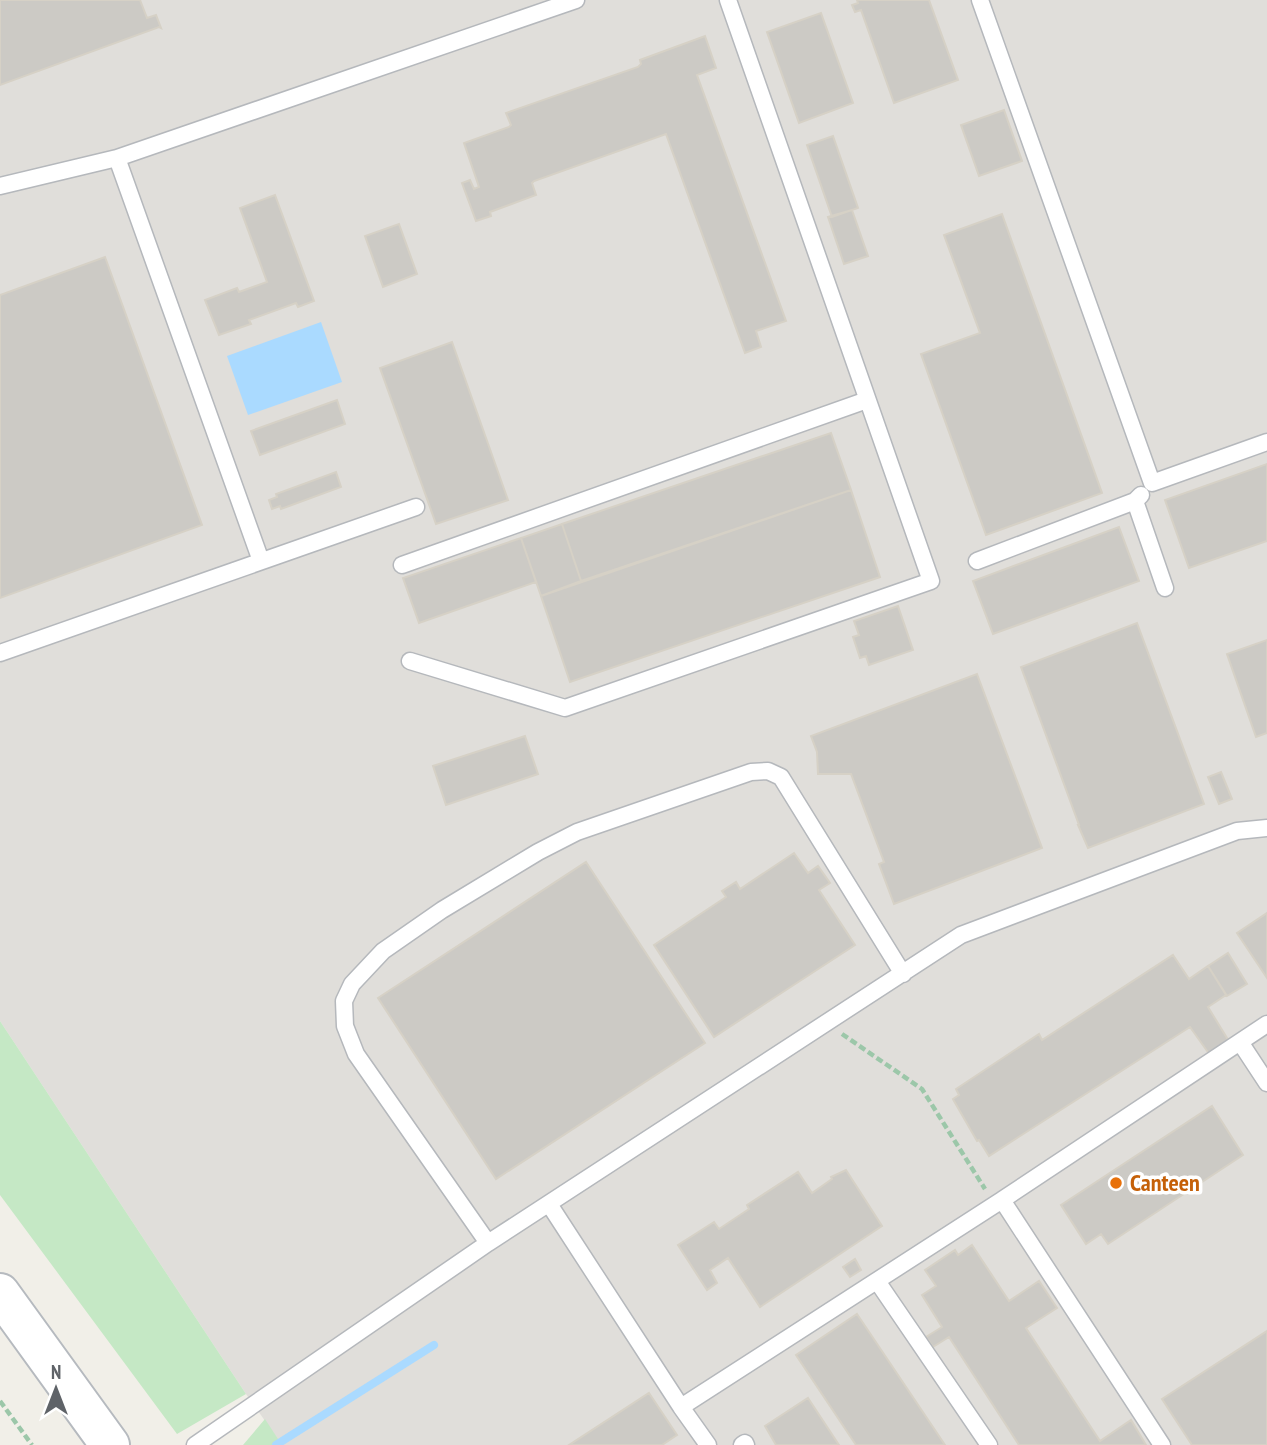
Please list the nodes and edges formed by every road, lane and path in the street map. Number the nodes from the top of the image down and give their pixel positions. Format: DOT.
graph roads {
  1 [pos="576,0"];
  2 [pos="728,0"];
  3 [pos="980,0"];
  4 [pos="117,158"];
  5 [pos="0,186"];
  6 [pos="867,401"];
  7 [pos="1267,442"];
  8 [pos="1152,483"];
  9 [pos="1135,501"];
  10 [pos="416,506"];
  11 [pos="261,561"];
  12 [pos="977,561"];
  13 [pos="402,565"];
  14 [pos="1165,588"];
  15 [pos="0,653"];
  16 [pos="410,660"];
  17 [pos="1267,828"];
  18 [pos="903,974"];
  19 [pos="826,1023"];
  20 [pos="1267,1024"];
  21 [pos="1240,1042"];
  22 [pos="1267,1083"];
  23 [pos="998,1202"];
  24 [pos="549,1204"];
  25 [pos="488,1243"];
  26 [pos="877,1281"];
  27 [pos="0,1293"];
  28 [pos="0,1401"];
  29 [pos="681,1407"];
  30 [pos="32,1445"];
  31 [pos="110,1445"];
  32 [pos="195,1445"];
  33 [pos="708,1445"];
  34 [pos="989,1445"];
  35 [pos="1162,1445"];
  1 -- 4 [label="lane"];
  2 -- 6 [label="lane"];
  3 -- 8 [label="lane"];
  4 -- 5 [label="lane"];
  4 -- 11 [label="lane"];
  6 -- 13 [label="lane"];
  6 -- 16 [label="lane"];
  7 -- 8 [label="lane"];
  8 -- 9 [label="lane"];
  9 -- 12 [label="lane"];
  9 -- 14 [label="lane"];
  10 -- 11 [label="lane"];
  11 -- 15 [label="lane"];
  17 -- 18 [label="lane"];
  18 -- 19 [label="lane"];
  18 -- 25 [label="lane"];
  19 -- 23 [label="path"];
  19 -- 24 [label="lane"];
  20 -- 21 [label="lane"];
  21 -- 22 [label="lane"];
  21 -- 23 [label="lane"];
  23 -- 26 [label="lane"];
  23 -- 35 [label="lane"];
  24 -- 25 [label="lane"];
  24 -- 29 [label="lane"];
  25 -- 32 [label="lane"];
  26 -- 29 [label="lane"];
  26 -- 34 [label="lane"];
  27 -- 31 [label="street"];
  28 -- 30 [label="path"];
  29 -- 33 [label="lane"];
}
